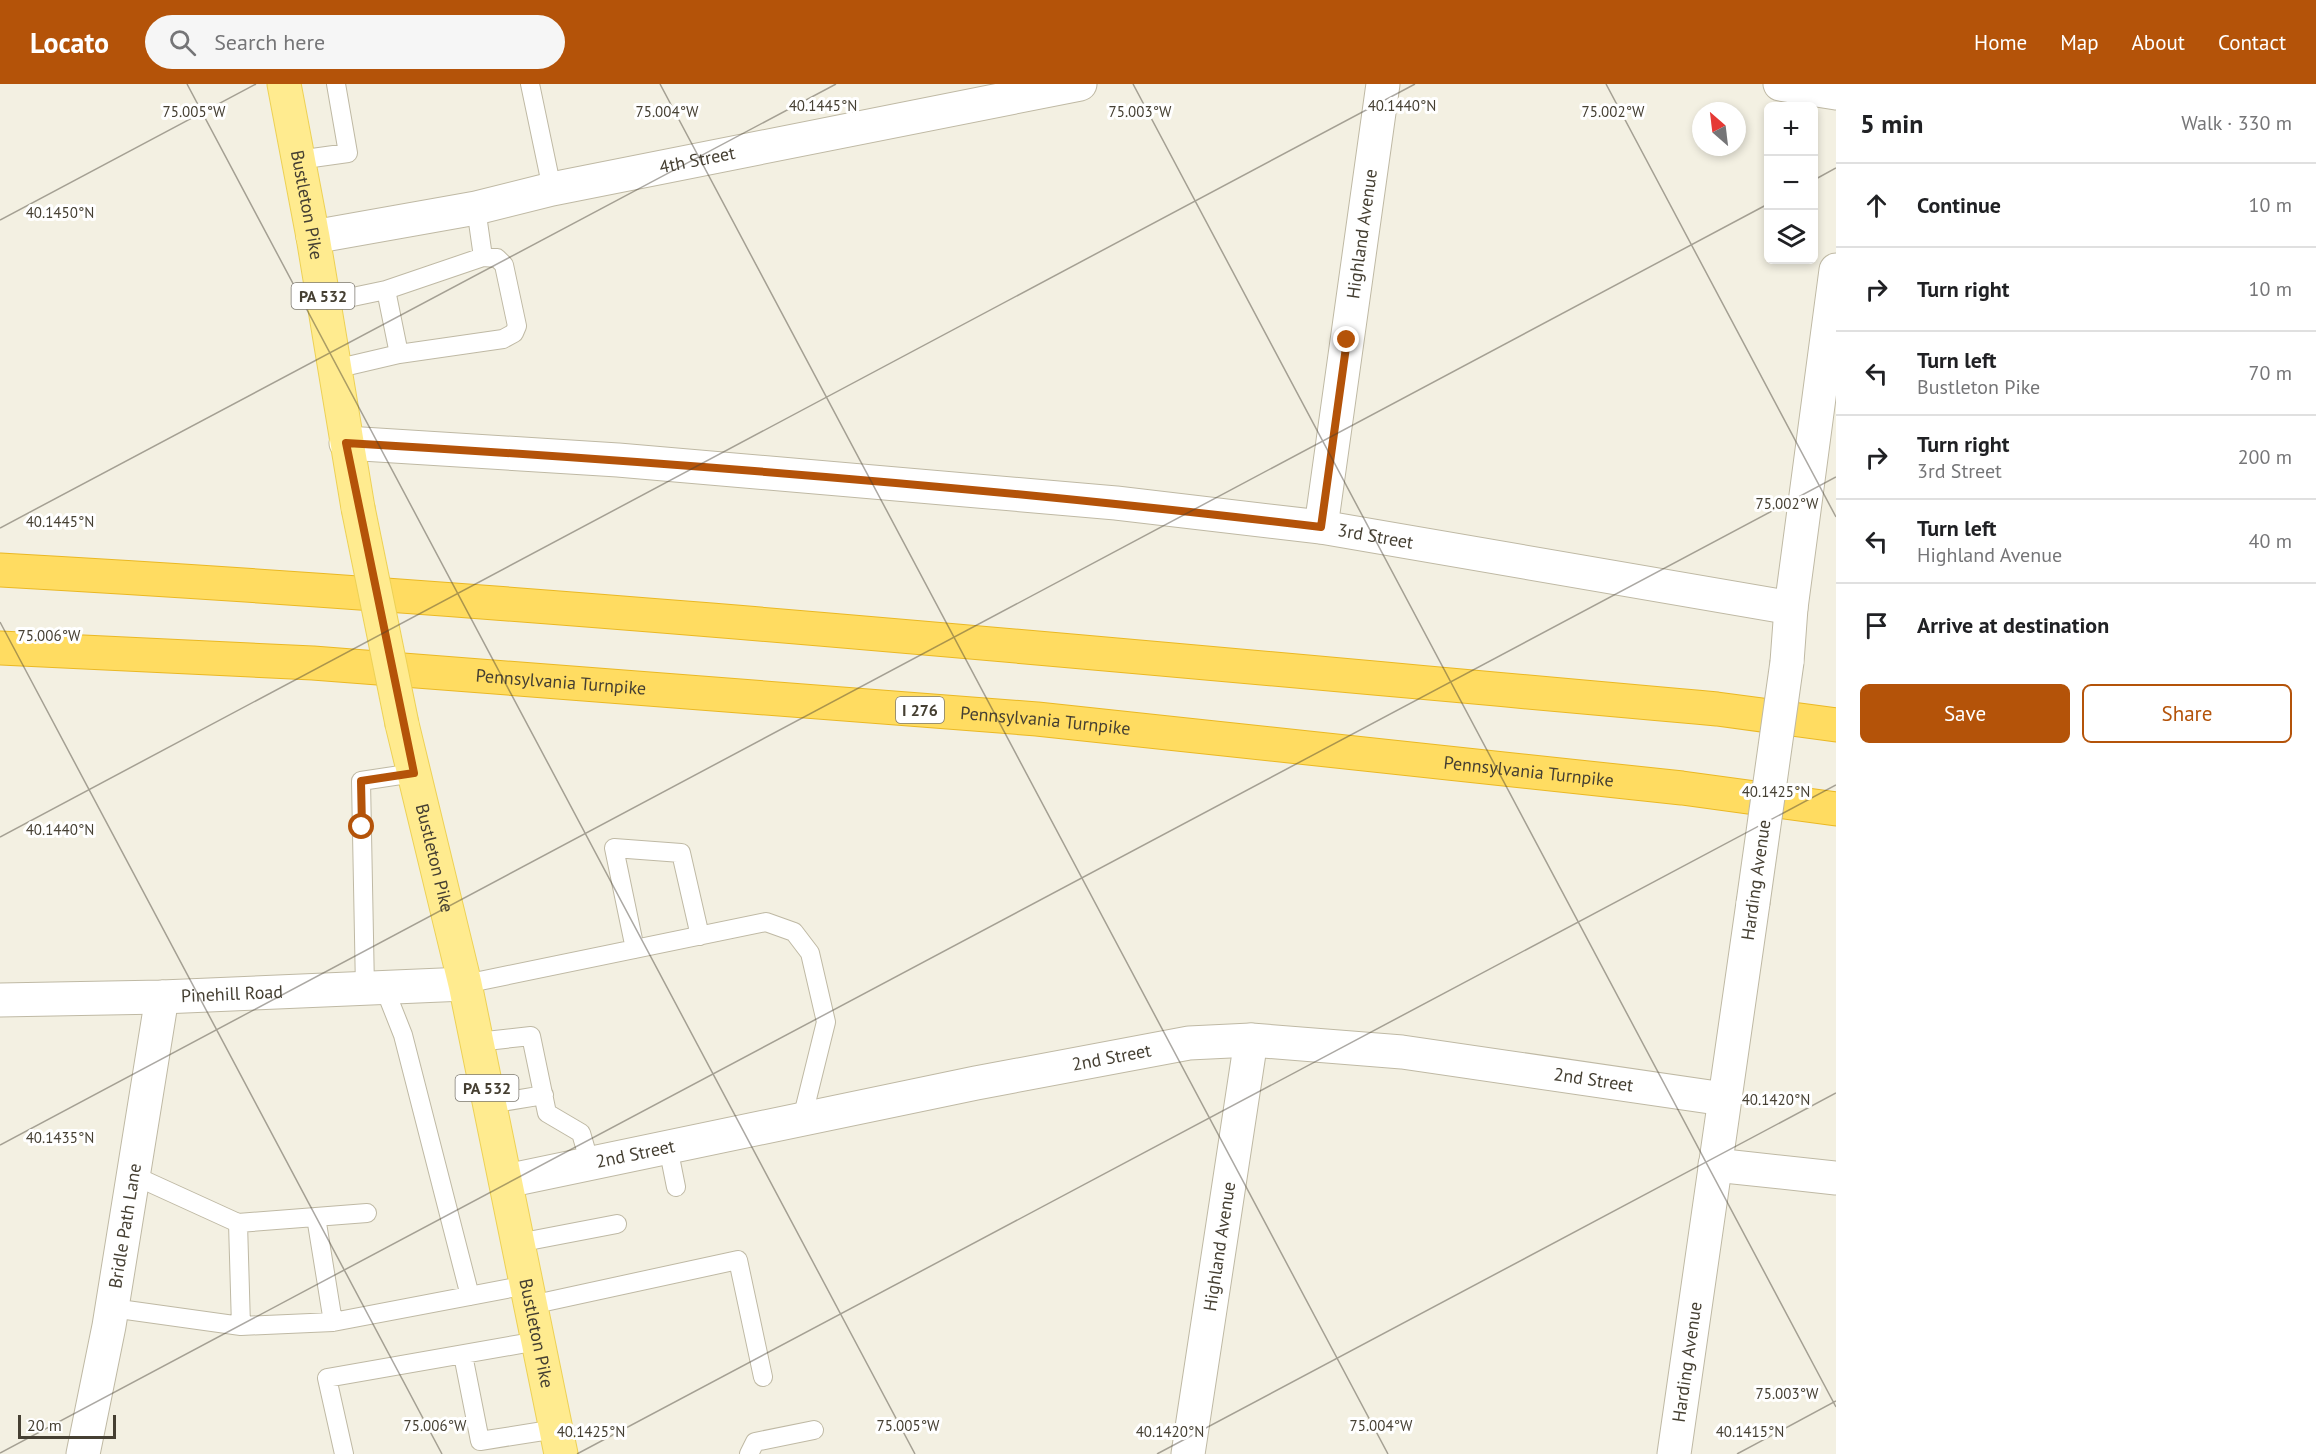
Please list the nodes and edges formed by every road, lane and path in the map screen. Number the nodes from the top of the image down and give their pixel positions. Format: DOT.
graph roads {
  1 [pos="284,84"];
  2 [pos="336,84"];
  3 [pos="530,84"];
  4 [pos="1080,84"];
  5 [pos="1383,84"];
  6 [pos="1780,84"];
  7 [pos="1836,93"];
  8 [pos="298,160"];
  9 [pos="552,189"];
  10 [pos="476,208"];
  11 [pos="313,237"];
  12 [pos="483,257"];
  13 [pos="1836,270"];
  14 [pos="386,290"];
  15 [pos="324,303"];
  16 [pos="399,354"];
  17 [pos="335,369"];
  18 [pos="1828,394"];
  19 [pos="346,443"];
  20 [pos="1321,527"];
  21 [pos="0,570"];
  22 [pos="1791,609"];
  23 [pos="0,648"];
  24 [pos="1836,725"];
  25 [pos="414,773"];
  26 [pos="1836,809"];
  27 [pos="700,936"];
  28 [pos="635,949"];
  29 [pos="465,984"];
  30 [pos="375,988"];
  31 [pos="162,997"];
  32 [pos="0,1000"];
  33 [pos="1251,1040"];
  34 [pos="477,1042"];
  35 [pos="543,1095"];
  36 [pos="1724,1099"];
  37 [pos="490,1104"];
  38 [pos="802,1119"];
  39 [pos="668,1147"];
  40 [pos="590,1164"];
  41 [pos="1715,1165"];
  42 [pos="135,1176"];
  43 [pos="1836,1178"];
  44 [pos="506,1181"];
  45 [pos="676,1187"];
  46 [pos="367,1213"];
  47 [pos="316,1216"];
  48 [pos="238,1223"];
  49 [pos="617,1224"];
  50 [pos="518,1243"];
  51 [pos="529,1295"];
  52 [pos="470,1296"];
  53 [pos="112,1308"];
  54 [pos="333,1322"];
  55 [pos="241,1326"];
  56 [pos="538,1341"];
  57 [pos="463,1354"];
  58 [pos="763,1377"];
  59 [pos="814,1430"];
  60 [pos="559,1442"];
  61 [pos="83,1454"];
  62 [pos="344,1454"];
  63 [pos="749,1454"];
  64 [pos="1188,1454"];
  65 [pos="1674,1454"];
  1 -- 8 [label="main road, Bustleton Pike / PA 532"];
  2 -- 8 [label="lane"];
  3 -- 9 [label="lane"];
  4 -- 9 [label="street, 4th Street"];
  5 -- 20 [label="street, Highland Avenue"];
  6 -- 7 [label="street"];
  8 -- 11 [label="main road, Bustleton Pike / PA 532"];
  9 -- 10 [label="street, 4th Street"];
  10 -- 11 [label="street, 4th Street"];
  10 -- 12 [label="lane"];
  11 -- 15 [label="main road, Bustleton Pike / PA 532"];
  12 -- 14 [label="lane"];
  12 -- 16 [label="lane"];
  13 -- 18 [label="street, Harding Avenue"];
  14 -- 15 [label="lane"];
  14 -- 16 [label="lane"];
  15 -- 17 [label="main road, Bustleton Pike / PA 532"];
  16 -- 17 [label="lane"];
  17 -- 19 [label="main road, Bustleton Pike / PA 532"];
  18 -- 22 [label="street, Harding Avenue"];
  19 -- 20 [label="street, 3rd Street"];
  19 -- 25 [label="main road, Bustleton Pike / PA 532, bridge"];
  20 -- 22 [label="street, 3rd Street"];
  21 -- 24 [label="highway"];
  22 -- 36 [label="street, Harding Avenue, bridge"];
  23 -- 26 [label="highway, Pennsylvania Turnpike / I 276"];
  25 -- 29 [label="main road, Bustleton Pike / PA 532"];
  25 -- 30 [label="lane"];
  27 -- 28 [label="lane"];
  27 -- 28 [label="lane"];
  27 -- 38 [label="lane"];
  28 -- 29 [label="lane"];
  29 -- 30 [label="street, Pinehill Road"];
  29 -- 34 [label="main road, Bustleton Pike / PA 532"];
  30 -- 31 [label="street, Pinehill Road"];
  30 -- 52 [label="lane"];
  31 -- 32 [label="street, Pinehill Road"];
  31 -- 42 [label="street, Bridle Path Lane"];
  33 -- 36 [label="street, 2nd Street"];
  33 -- 38 [label="street, 2nd Street"];
  33 -- 64 [label="street, Highland Avenue"];
  34 -- 35 [label="lane"];
  34 -- 37 [label="main road, Bustleton Pike / PA 532"];
  35 -- 37 [label="lane"];
  35 -- 40 [label="lane"];
  36 -- 41 [label="street, Harding Avenue"];
  37 -- 44 [label="main road, Bustleton Pike / PA 532"];
  38 -- 39 [label="street, 2nd Street"];
  39 -- 40 [label="street, 2nd Street"];
  39 -- 45 [label="lane"];
  40 -- 44 [label="street, 2nd Street"];
  41 -- 43 [label="street"];
  41 -- 65 [label="street, Harding Avenue"];
  42 -- 48 [label="lane"];
  42 -- 53 [label="street, Bridle Path Lane"];
  44 -- 50 [label="main road, Bustleton Pike / PA 532"];
  46 -- 47 [label="lane"];
  47 -- 48 [label="lane"];
  47 -- 54 [label="lane"];
  48 -- 55 [label="lane"];
  49 -- 50 [label="lane"];
  50 -- 51 [label="main road, Bustleton Pike / PA 532"];
  51 -- 52 [label="lane"];
  51 -- 56 [label="main road, Bustleton Pike / PA 532"];
  51 -- 58 [label="lane"];
  52 -- 54 [label="lane"];
  53 -- 55 [label="lane"];
  53 -- 61 [label="street, Bridle Path Lane"];
  54 -- 55 [label="lane"];
  56 -- 57 [label="lane"];
  56 -- 60 [label="main road, Bustleton Pike / PA 532"];
  57 -- 60 [label="lane"];
  57 -- 62 [label="lane"];
  59 -- 63 [label="lane"];
}
